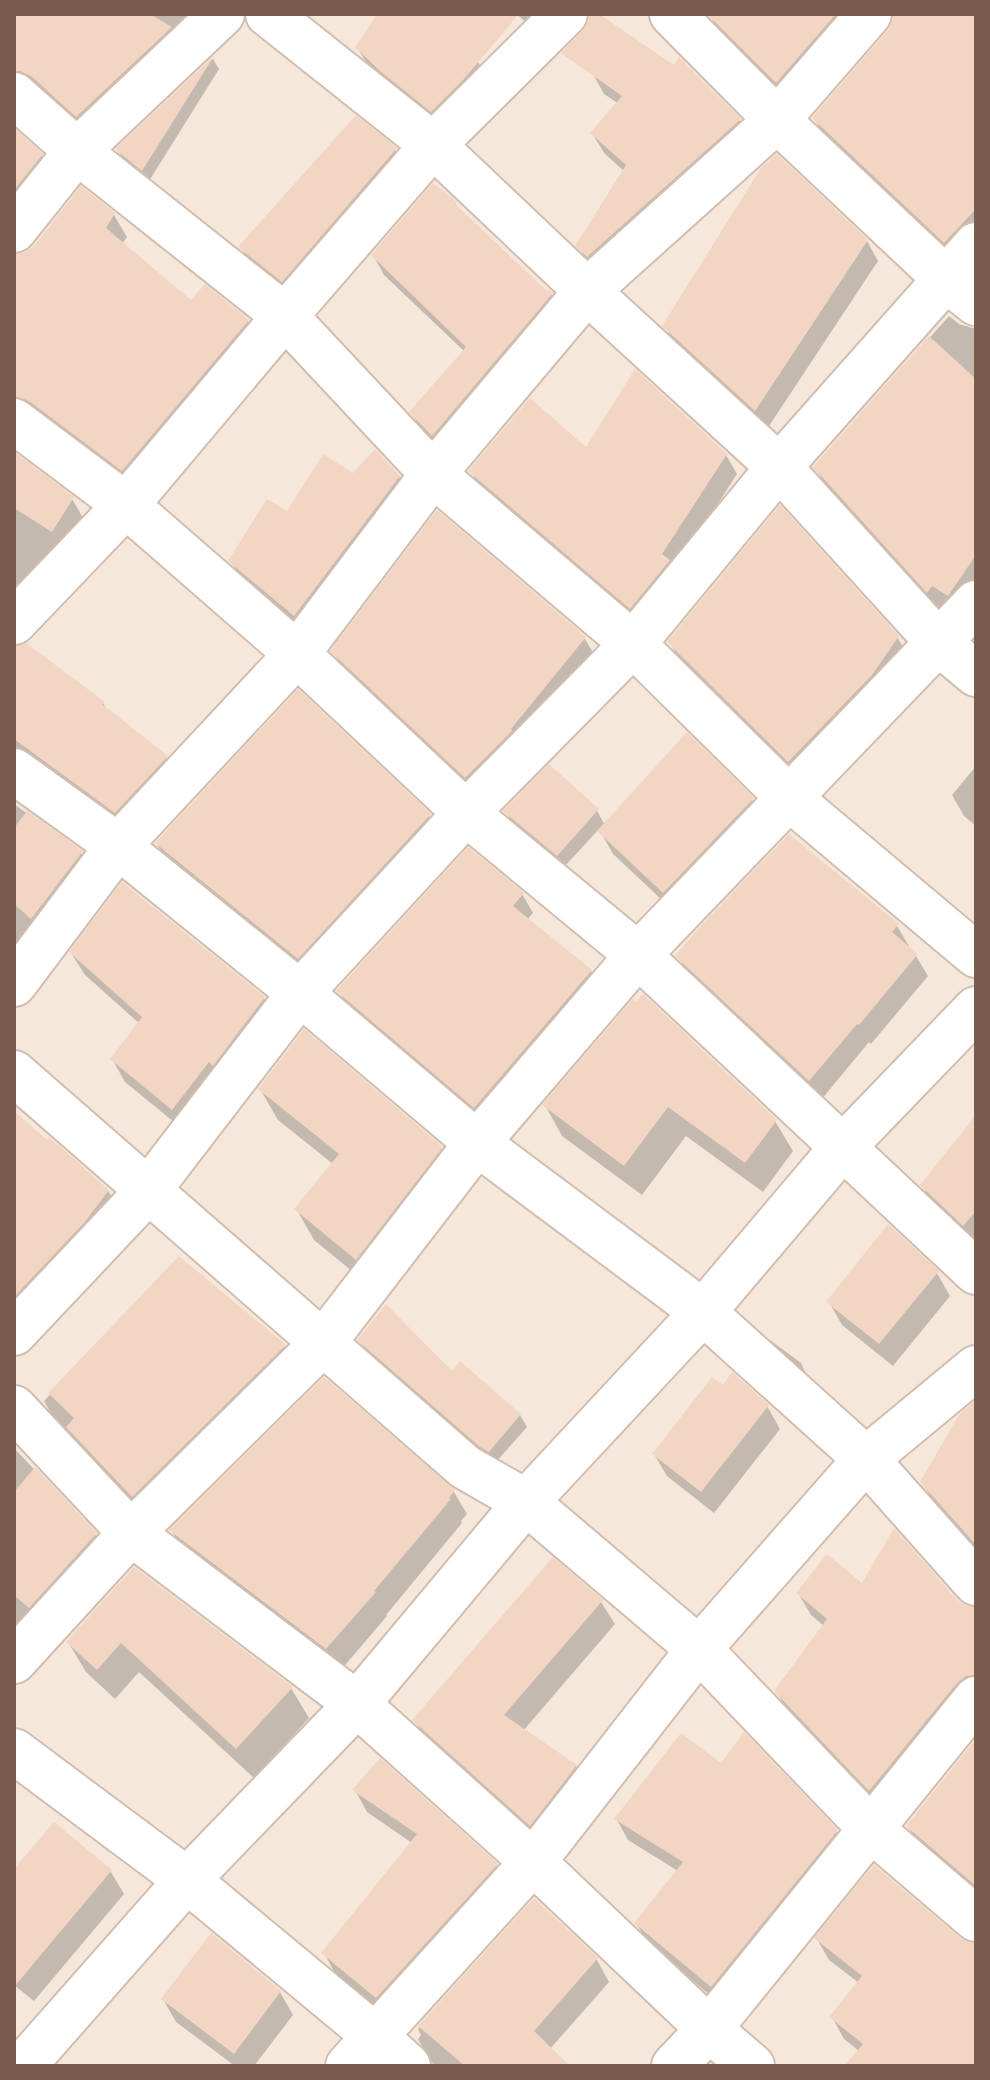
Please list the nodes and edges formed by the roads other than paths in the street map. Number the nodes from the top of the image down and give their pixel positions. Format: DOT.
graph roads {
  1 [pos="222,14"];
  2 [pos="268,14"];
  3 [pos="565,14"];
  4 [pos="672,14"];
  5 [pos="869,14"];
  6 [pos="14,95"];
  7 [pos="777,120"];
  8 [pos="433,145"];
  9 [pos="77,151"];
  10 [pos="14,230"];
  11 [pos="976,245"];
  12 [pos="587,291"];
  13 [pos="962,292"];
  14 [pos="285,316"];
  15 [pos="14,421"];
  16 [pos="779,467"];
  17 [pos="433,474"];
  18 [pos="126,505"];
  19 [pos="976,603"];
  20 [pos="14,622"];
  21 [pos="939,643"];
  22 [pos="633,644"];
  23 [pos="297,654"];
  24 [pos="976,674"];
  25 [pos="14,771"];
  26 [pos="788,797"];
  27 [pos="466,813"];
  28 [pos="118,846"];
  29 [pos="638,955"];
  30 [pos="976,955"];
  31 [pos="14,984"];
  32 [pos="300,993"];
  33 [pos="976,1009"];
  34 [pos="14,1073"];
  35 [pos="477,1143"];
  36 [pos="842,1148"];
  37 [pos="147,1192"];
  38 [pos="976,1272"];
  39 [pos="703,1312"];
  40 [pos="14,1333"];
  41 [pos="323,1343"];
  42 [pos="976,1368"];
  43 [pos="14,1408"];
  44 [pos="866,1459"];
  45 [pos="526,1502"];
  46 [pos="131,1533"];
  47 [pos="976,1583"];
  48 [pos="699,1649"];
  49 [pos="14,1661"];
  50 [pos="976,1699"];
  51 [pos="357,1704"];
  52 [pos="14,1751"];
  53 [pos="872,1830"];
  54 [pos="533,1862"];
  55 [pos="187,1880"];
  56 [pos="976,1919"];
  57 [pos="709,2029"];
  58 [pos="362,2051"];
  59 [pos="22,2062"];
  60 [pos="408,2066"];
  61 [pos="674,2066"];
  62 [pos="752,2066"];
  1 -- 9 [label="street"];
  2 -- 8 [label="street"];
  3 -- 8 [label="street"];
  4 -- 7 [label="street"];
  5 -- 7 [label="street"];
  6 -- 9 [label="street"];
  7 -- 12 [label="street"];
  7 -- 13 [label="street"];
  8 -- 12 [label="street"];
  8 -- 14 [label="street"];
  9 -- 10 [label="street"];
  9 -- 14 [label="street"];
  11 -- 13 [label="street"];
  12 -- 16 [label="street"];
  12 -- 17 [label="street"];
  13 -- 16 [label="street"];
  14 -- 17 [label="street"];
  14 -- 18 [label="street"];
  15 -- 18 [label="street"];
  16 -- 21 [label="street"];
  16 -- 22 [label="street"];
  17 -- 22 [label="street"];
  17 -- 23 [label="street"];
  18 -- 20 [label="street"];
  18 -- 23 [label="street"];
  19 -- 21 [label="street"];
  21 -- 24 [label="street"];
  21 -- 26 [label="street"];
  22 -- 26 [label="street"];
  22 -- 27 [label="street"];
  23 -- 27 [label="street"];
  23 -- 28 [label="street"];
  25 -- 28 [label="street"];
  26 -- 29 [label="street"];
  26 -- 30 [label="street"];
  27 -- 29 [label="street"];
  27 -- 32 [label="street"];
  28 -- 31 [label="street"];
  28 -- 32 [label="street"];
  29 -- 35 [label="street"];
  29 -- 36 [label="street"];
  32 -- 35 [label="street"];
  32 -- 37 [label="street"];
  33 -- 36 [label="street"];
  34 -- 37 [label="street"];
  35 -- 39 [label="street"];
  35 -- 41 [label="street"];
  36 -- 38 [label="street"];
  36 -- 39 [label="street"];
  37 -- 40 [label="street"];
  37 -- 41 [label="street"];
  39 -- 44 [label="street"];
  39 -- 45 [label="street"];
  41 -- 45 [label="street"];
  41 -- 46 [label="street"];
  42 -- 44 [label="street"];
  43 -- 46 [label="street"];
  44 -- 47 [label="street"];
  44 -- 48 [label="street"];
  45 -- 48 [label="street"];
  45 -- 51 [label="street"];
  46 -- 49 [label="street"];
  46 -- 51 [label="street"];
  48 -- 53 [label="street"];
  48 -- 54 [label="street"];
  50 -- 53 [label="street"];
  51 -- 54 [label="street"];
  51 -- 55 [label="street"];
  52 -- 55 [label="street"];
  53 -- 56 [label="street"];
  53 -- 57 [label="street"];
  54 -- 57 [label="street"];
  54 -- 58 [label="street"];
  55 -- 58 [label="street"];
  55 -- 59 [label="street"];
  57 -- 61 [label="street"];
  57 -- 62 [label="street"];
  58 -- 60 [label="street"];
}
